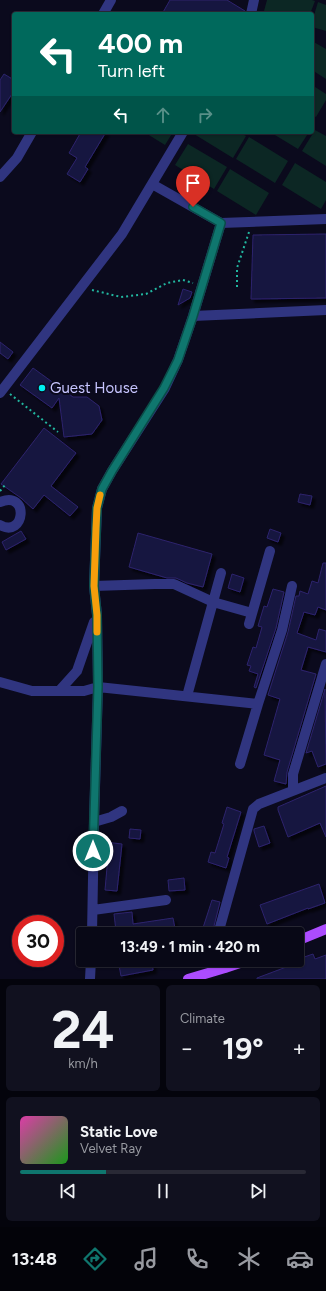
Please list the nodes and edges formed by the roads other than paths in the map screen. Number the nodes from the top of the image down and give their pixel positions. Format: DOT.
graph roads {
  1 [pos="111,0"];
  2 [pos="254,0"];
  3 [pos="104,12"];
  4 [pos="251,12"];
  5 [pos="31,134"];
  6 [pos="182,134"];
  7 [pos="0,177"];
  8 [pos="152,184"];
  9 [pos="326,219"];
  10 [pos="221,223"];
  11 [pos="326,310"];
  12 [pos="193,316"];
  13 [pos="2,391"];
  14 [pos="0,502"];
  15 [pos="5,526"];
  16 [pos="0,532"];
  17 [pos="270,551"];
  18 [pos="221,573"];
  19 [pos="94,586"];
  20 [pos="292,586"];
  21 [pos="213,602"];
  22 [pos="252,613"];
  23 [pos="97,615"];
  24 [pos="249,624"];
  25 [pos="326,664"];
  26 [pos="0,682"];
  27 [pos="98,687"];
  28 [pos="59,691"];
  29 [pos="187,696"];
  30 [pos="258,704"];
  31 [pos="240,764"];
  32 [pos="326,778"];
  33 [pos="293,790"];
  34 [pos="122,811"];
  35 [pos="94,822"];
  36 [pos="166,900"];
  37 [pos="93,910"];
  38 [pos="92,927"];
  39 [pos="220,927"];
  40 [pos="326,929"];
  41 [pos="304,938"];
  42 [pos="91,967"];
  43 [pos="217,967"];
  44 [pos="90,979"];
  45 [pos="188,979"];
  1 -- 3 [label="street"];
  2 -- 4 [label="street"];
  5 -- 7 [label="street"];
  6 -- 8 [label="street"];
  8 -- 10 [label="street"];
  8 -- 13 [label="street"];
  9 -- 10 [label="street"];
  10 -- 12 [label="street"];
  11 -- 12 [label="street"];
  12 -- 19 [label="street"];
  14 -- 15 [label="street"];
  15 -- 16 [label="street"];
  17 -- 22 [label="street"];
  18 -- 21 [label="street"];
  19 -- 21 [label="street"];
  19 -- 23 [label="street"];
  20 -- 30 [label="street"];
  21 -- 22 [label="street"];
  21 -- 29 [label="street"];
  22 -- 24 [label="street"];
  23 -- 27 [label="street"];
  23 -- 28 [label="street"];
  25 -- 33 [label="street"];
  26 -- 28 [label="street"];
  27 -- 28 [label="street"];
  27 -- 29 [label="street"];
  27 -- 35 [label="street"];
  29 -- 30 [label="street"];
  30 -- 31 [label="street"];
  32 -- 33 [label="street"];
  33 -- 39 [label="street"];
  34 -- 35 [label="street"];
  35 -- 37 [label="street"];
  36 -- 37 [label="street"];
  37 -- 38 [label="street"];
  40 -- 41 [label="main road"];
  42 -- 44 [label="street"];
  43 -- 45 [label="main road"];
}
